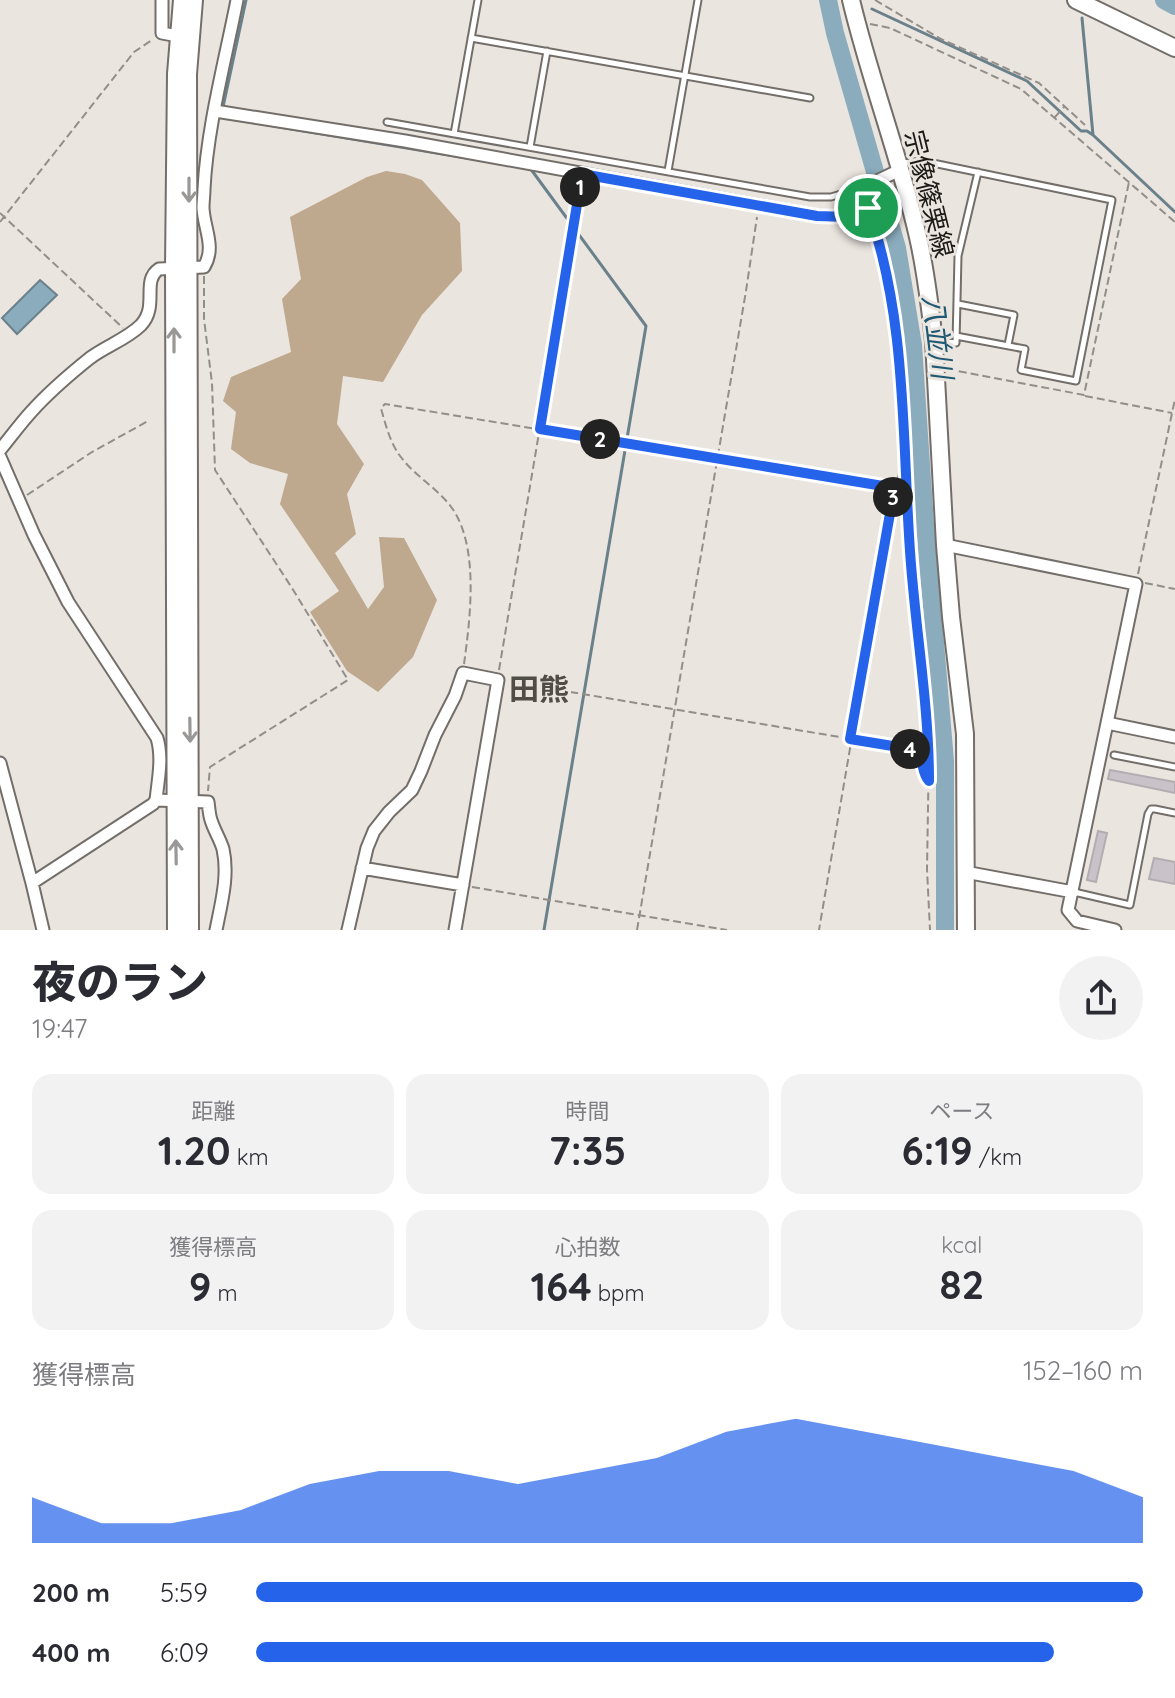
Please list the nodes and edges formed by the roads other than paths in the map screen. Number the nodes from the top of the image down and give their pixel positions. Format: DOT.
graph roads {
  1 [pos="162,0"];
  2 [pos="182,0"];
  3 [pos="194,0"];
  4 [pos="237,0"];
  5 [pos="478,0"];
  6 [pos="698,0"];
  7 [pos="851,0"];
  8 [pos="1076,0"];
  9 [pos="170,35"];
  10 [pos="471,38"];
  11 [pos="1175,48"];
  12 [pos="547,51"];
  13 [pos="685,76"];
  14 [pos="810,98"];
  15 [pos="215,111"];
  16 [pos="387,122"];
  17 [pos="454,134"];
  18 [pos="530,147"];
  19 [pos="897,169"];
  20 [pos="668,171"];
  21 [pos="978,172"];
  22 [pos="863,187"];
  23 [pos="189,267"];
  24 [pos="958,304"];
  25 [pos="956,336"];
  26 [pos="934,341"];
  27 [pos="1008,345"];
  28 [pos="0,450"];
  29 [pos="0,457"];
  30 [pos="945,545"];
  31 [pos="1107,723"];
  32 [pos="1175,737"];
  33 [pos="1114,755"];
  34 [pos="0,763"];
  35 [pos="1175,767"];
  36 [pos="156,800"];
  37 [pos="183,801"];
  38 [pos="1175,813"];
  39 [pos="362,868"];
  40 [pos="965,872"];
  41 [pos="32,883"];
  42 [pos="463,885"];
  43 [pos="1073,892"];
  44 [pos="43,930"];
  45 [pos="176,930"];
  46 [pos="190,930"];
  47 [pos="216,930"];
  48 [pos="348,930"];
  49 [pos="455,930"];
  50 [pos="966,930"];
  51 [pos="1115,930"];
  1 -- 9 [label="street"];
  2 -- 9 [label="street"];
  3 -- 23 [label="street, one-way"];
  4 -- 15 [label="street"];
  5 -- 10 [label="lane"];
  6 -- 13 [label="lane"];
  7 -- 19 [label="street, 宗像篠栗線"];
  8 -- 11 [label="street"];
  9 -- 23 [label="street"];
  10 -- 12 [label="lane"];
  10 -- 17 [label="lane"];
  12 -- 13 [label="lane"];
  12 -- 18 [label="lane"];
  13 -- 14 [label="lane"];
  13 -- 20 [label="lane"];
  15 -- 22 [label="street"];
  15 -- 23 [label="street"];
  16 -- 17 [label="lane"];
  17 -- 18 [label="lane"];
  18 -- 20 [label="lane"];
  19 -- 21 [label="lane"];
  19 -- 22 [label="street"];
  19 -- 26 [label="street, 宗像篠栗線"];
  20 -- 22 [label="lane"];
  21 -- 24 [label="lane"];
  21 -- 27 [label="lane"];
  23 -- 28 [label="street"];
  23 -- 37 [label="street"];
  24 -- 25 [label="lane"];
  24 -- 27 [label="lane"];
  25 -- 26 [label="lane"];
  25 -- 27 [label="lane"];
  26 -- 30 [label="street, 宗像篠栗線"];
  29 -- 36 [label="street"];
  30 -- 31 [label="street"];
  30 -- 40 [label="street, 宗像篠栗線"];
  31 -- 32 [label="street"];
  31 -- 43 [label="street"];
  33 -- 35 [label="lane"];
  34 -- 41 [label="street"];
  36 -- 37 [label="street"];
  36 -- 41 [label="street"];
  45 -- 37 [label="street, one-way"];
  37 -- 46 [label="street"];
  37 -- 47 [label="street"];
  38 -- 43 [label="lane"];
  39 -- 42 [label="street"];
  39 -- 42 [label="street"];
  39 -- 48 [label="street"];
  40 -- 43 [label="street"];
  40 -- 50 [label="street, 宗像篠栗線"];
  41 -- 44 [label="street"];
  42 -- 49 [label="street"];
  43 -- 51 [label="street"];
}
